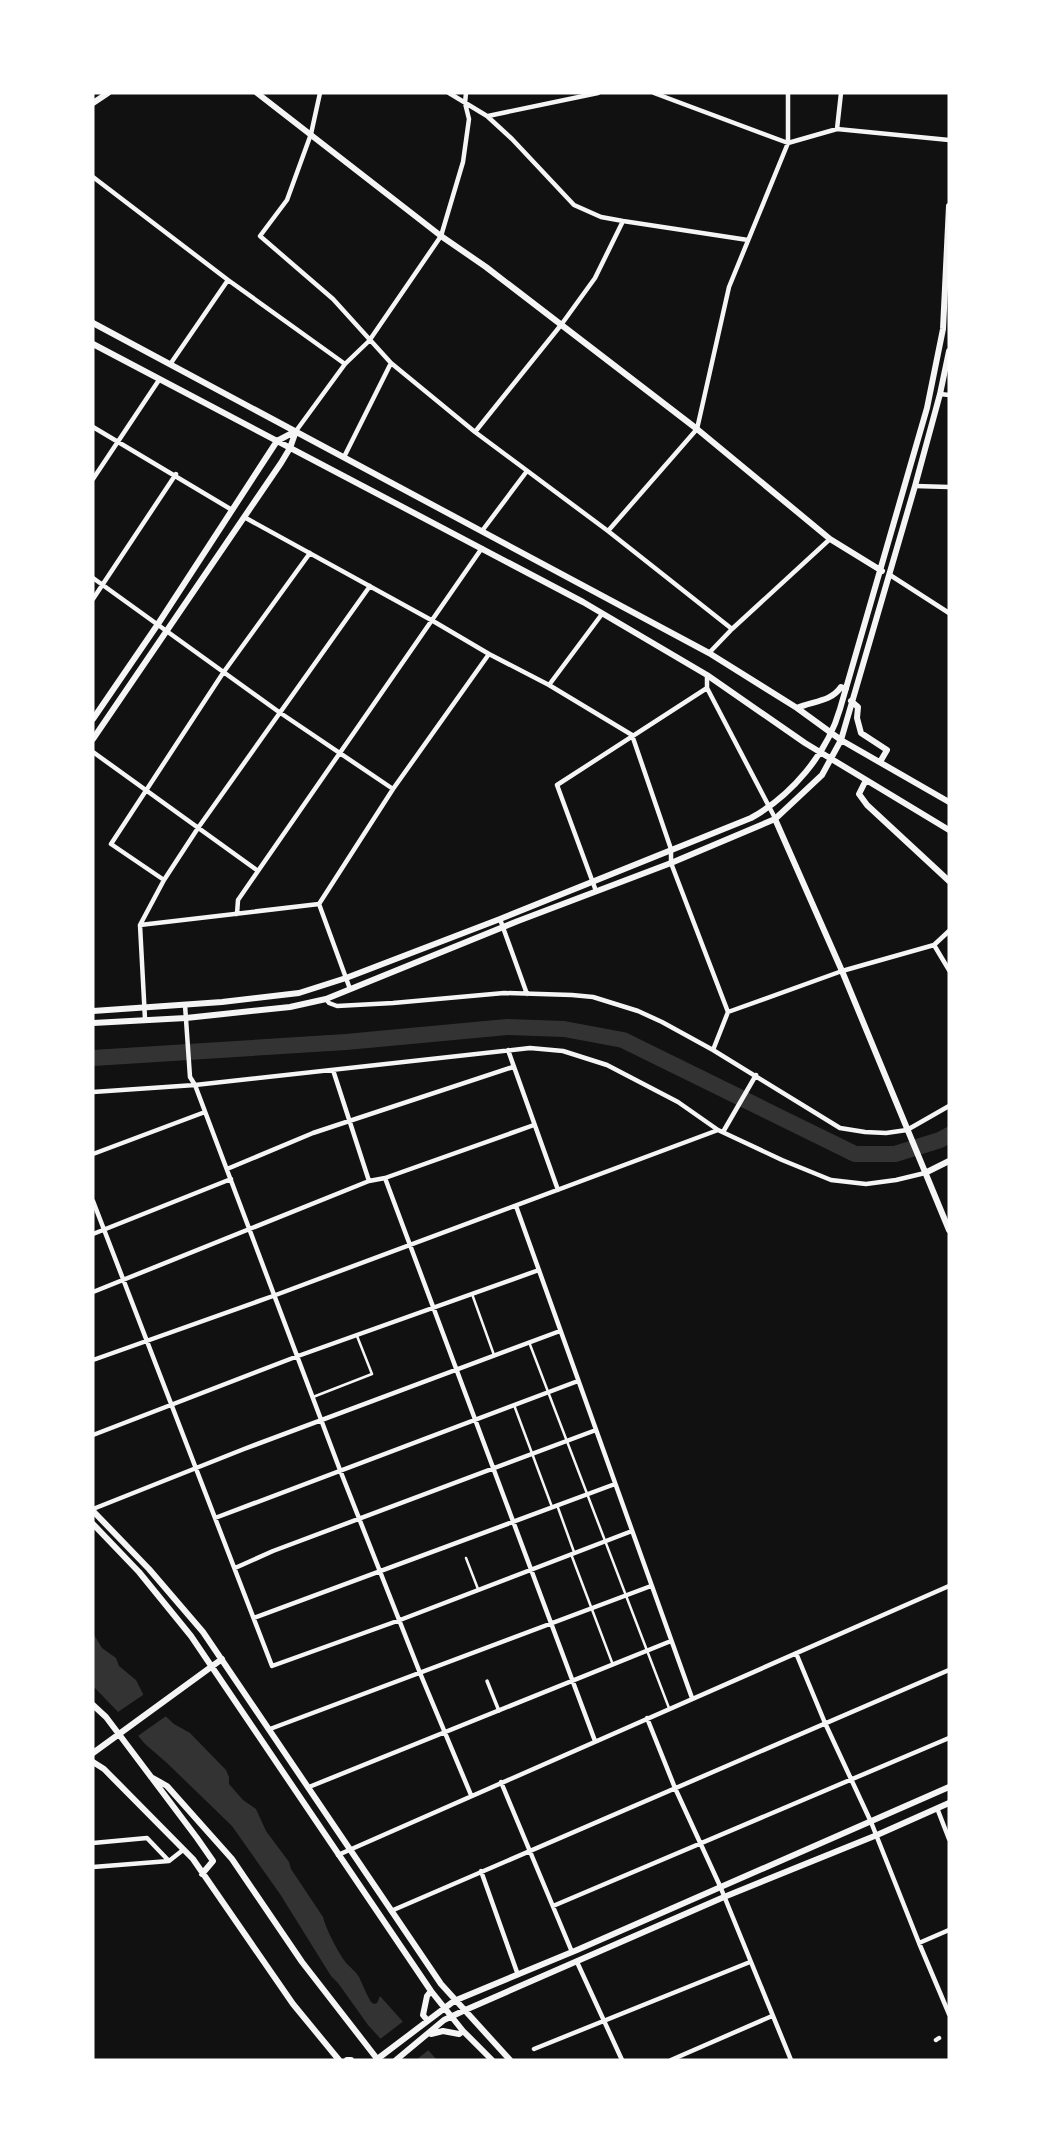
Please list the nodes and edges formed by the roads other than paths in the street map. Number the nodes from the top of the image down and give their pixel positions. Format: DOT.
graph roads {
  1 [pos="108,93"];
  2 [pos="257,93"];
  3 [pos="320,93"];
  4 [pos="449,93"];
  5 [pos="466,93"];
  6 [pos="598,93"];
  7 [pos="654,93"];
  8 [pos="788,93"];
  9 [pos="841,93"];
  10 [pos="93,103"];
  11 [pos="465,103"];
  12 [pos="487,116"];
  13 [pos="837,129"];
  14 [pos="311,134"];
  15 [pos="949,140"];
  16 [pos="788,143"];
  17 [pos="93,177"];
  18 [pos="949,206"];
  19 [pos="623,221"];
  20 [pos="441,236"];
  21 [pos="748,240"];
  22 [pos="228,280"];
  23 [pos="93,323"];
  24 [pos="561,324"];
  25 [pos="369,341"];
  26 [pos="93,344"];
  27 [pos="949,354"];
  28 [pos="171,363"];
  29 [pos="391,363"];
  30 [pos="345,364"];
  31 [pos="159,380"];
  32 [pos="940,394"];
  33 [pos="949,395"];
  34 [pos="93,427"];
  35 [pos="697,429"];
  36 [pos="296,431"];
  37 [pos="475,432"];
  38 [pos="119,441"];
  39 [pos="277,441"];
  40 [pos="290,448"];
  41 [pos="344,457"];
  42 [pos="527,471"];
  43 [pos="176,474"];
  44 [pos="93,479"];
  45 [pos="915,486"];
  46 [pos="949,486"];
  47 [pos="233,510"];
  48 [pos="244,517"];
  49 [pos="482,531"];
  50 [pos="608,531"];
  51 [pos="830,539"];
  52 [pos="482,548"];
  53 [pos="310,553"];
  54 [pos="881,571"];
  55 [pos="890,575"];
  56 [pos="93,578"];
  57 [pos="103,584"];
  58 [pos="370,586"];
  59 [pos="93,599"];
  60 [pos="949,613"];
  61 [pos="602,614"];
  62 [pos="433,621"];
  63 [pos="158,624"];
  64 [pos="732,629"];
  65 [pos="167,630"];
  66 [pos="709,653"];
  67 [pos="489,654"];
  68 [pos="223,673"];
  69 [pos="707,675"];
  70 [pos="549,685"];
  71 [pos="707,688"];
  72 [pos="846,689"];
  73 [pos="851,701"];
  74 [pos="797,708"];
  75 [pos="279,712"];
  76 [pos="93,719"];
  77 [pos="831,734"];
  78 [pos="632,736"];
  79 [pos="93,739"];
  80 [pos="841,740"];
  81 [pos="93,752"];
  82 [pos="340,752"];
  83 [pos="820,752"];
  84 [pos="831,759"];
  85 [pos="880,762"];
  86 [pos="866,780"];
  87 [pos="393,789"];
  88 [pos="145,791"];
  89 [pos="949,802"];
  90 [pos="770,808"];
  91 [pos="775,819"];
  92 [pos="198,828"];
  93 [pos="949,830"];
  94 [pos="671,849"];
  95 [pos="671,863"];
  96 [pos="258,871"];
  97 [pos="164,880"];
  98 [pos="592,881"];
  99 [pos="949,881"];
  100 [pos="596,892"];
  101 [pos="318,904"];
  102 [pos="237,914"];
  103 [pos="500,919"];
  104 [pos="140,925"];
  105 [pos="504,927"];
  106 [pos="949,931"];
  107 [pos="934,945"];
  108 [pos="949,970"];
  109 [pos="842,971"];
  110 [pos="346,978"];
  111 [pos="350,989"];
  112 [pos="527,994"];
  113 [pos="326,999"];
  114 [pos="185,1004"];
  115 [pos="144,1007"];
  116 [pos="93,1011"];
  117 [pos="728,1012"];
  118 [pos="145,1019"];
  119 [pos="186,1021"];
  120 [pos="93,1023"];
  121 [pos="508,1050"];
  122 [pos="713,1050"];
  123 [pos="513,1067"];
  124 [pos="333,1069"];
  125 [pos="755,1075"];
  126 [pos="195,1085"];
  127 [pos="93,1092"];
  128 [pos="949,1106"];
  129 [pos="205,1112"];
  130 [pos="350,1121"];
  131 [pos="534,1125"];
  132 [pos="720,1131"];
  133 [pos="909,1133"];
  134 [pos="93,1154"];
  135 [pos="949,1161"];
  136 [pos="227,1169"];
  137 [pos="927,1172"];
  138 [pos="385,1178"];
  139 [pos="231,1179"];
  140 [pos="369,1181"];
  141 [pos="558,1190"];
  142 [pos="93,1201"];
  143 [pos="516,1206"];
  144 [pos="104,1230"];
  145 [pos="250,1230"];
  146 [pos="949,1230"];
  147 [pos="93,1234"];
  148 [pos="411,1245"];
  149 [pos="538,1270"];
  150 [pos="123,1281"];
  151 [pos="93,1292"];
  152 [pos="472,1294"];
  153 [pos="273,1296"];
  154 [pos="434,1308"];
  155 [pos="560,1331"];
  156 [pos="357,1336"];
  157 [pos="147,1341"];
  158 [pos="529,1342"];
  159 [pos="494,1355"];
  160 [pos="298,1356"];
  161 [pos="93,1360"];
  162 [pos="457,1369"];
  163 [pos="578,1381"];
  164 [pos="548,1392"];
  165 [pos="313,1397"];
  166 [pos="514,1405"];
  167 [pos="172,1406"];
  168 [pos="475,1419"];
  169 [pos="322,1420"];
  170 [pos="596,1430"];
  171 [pos="93,1435"];
  172 [pos="567,1441"];
  173 [pos="532,1454"];
  174 [pos="197,1469"];
  175 [pos="494,1469"];
  176 [pos="340,1470"];
  177 [pos="615,1484"];
  178 [pos="587,1494"];
  179 [pos="555,1506"];
  180 [pos="93,1510"];
  181 [pos="215,1518"];
  182 [pos="359,1519"];
  183 [pos="514,1522"];
  184 [pos="93,1524"];
  185 [pos="632,1531"];
  186 [pos="605,1541"];
  187 [pos="573,1553"];
  188 [pos="466,1558"];
  189 [pos="235,1568"];
  190 [pos="531,1569"];
  191 [pos="381,1571"];
  192 [pos="652,1586"];
  193 [pos="949,1587"];
  194 [pos="478,1589"];
  195 [pos="626,1595"];
  196 [pos="592,1608"];
  197 [pos="254,1618"];
  198 [pos="400,1620"];
  199 [pos="552,1623"];
  200 [pos="671,1641"];
  201 [pos="647,1651"];
  202 [pos="796,1653"];
  203 [pos="222,1659"];
  204 [pos="613,1665"];
  205 [pos="210,1668"];
  206 [pos="949,1670"];
  207 [pos="420,1673"];
  208 [pos="487,1681"];
  209 [pos="573,1681"];
  210 [pos="692,1698"];
  211 [pos="93,1705"];
  212 [pos="669,1708"];
  213 [pos="499,1711"];
  214 [pos="647,1718"];
  215 [pos="825,1723"];
  216 [pos="270,1729"];
  217 [pos="446,1733"];
  218 [pos="949,1738"];
  219 [pos="595,1741"];
  220 [pos="93,1753"];
  221 [pos="93,1762"];
  222 [pos="151,1777"];
  223 [pos="852,1780"];
  224 [pos="501,1782"];
  225 [pos="949,1787"];
  226 [pos="308,1788"];
  227 [pos="675,1788"];
  228 [pos="471,1795"];
  229 [pos="949,1803"];
  230 [pos="937,1808"];
  231 [pos="872,1822"];
  232 [pos="877,1835"];
  233 [pos="949,1839"];
  234 [pos="93,1843"];
  235 [pos="701,1843"];
  236 [pos="183,1850"];
  237 [pos="349,1850"];
  238 [pos="530,1850"];
  239 [pos="338,1855"];
  240 [pos="169,1861"];
  241 [pos="93,1867"];
  242 [pos="481,1871"];
  243 [pos="202,1874"];
  244 [pos="720,1886"];
  245 [pos="724,1897"];
  246 [pos="553,1906"];
  247 [pos="390,1911"];
  248 [pos="949,1930"];
  249 [pos="919,1943"];
  250 [pos="572,1952"];
  251 [pos="577,1962"];
  252 [pos="750,1962"];
  253 [pos="518,1975"];
  254 [pos="429,1994"];
  255 [pos="454,2001"];
  256 [pos="441,2010"];
  257 [pos="463,2011"];
  258 [pos="949,2014"];
  259 [pos="772,2016"];
  260 [pos="447,2018"];
  261 [pos="426,2020"];
  262 [pos="603,2021"];
  263 [pos="463,2031"];
  264 [pos="430,2032"];
  265 [pos="534,2049"];
  266 [pos="337,2060"];
  267 [pos="377,2060"];
  268 [pos="396,2060"];
  269 [pos="492,2060"];
  270 [pos="510,2060"];
  271 [pos="622,2060"];
  272 [pos="671,2060"];
  273 [pos="791,2060"];
  1 -- 10 [label="street"];
  2 -- 14 [label="street"];
  3 -- 14 [label="street"];
  4 -- 11 [label="street"];
  5 -- 11 [label="street"];
  6 -- 12 [label="street"];
  7 -- 16 [label="street"];
  8 -- 16 [label="street"];
  9 -- 13 [label="street"];
  11 -- 12 [label="street"];
  11 -- 20 [label="street"];
  12 -- 19 [label="street"];
  13 -- 15 [label="street"];
  13 -- 16 [label="street"];
  14 -- 20 [label="street"];
  14 -- 25 [label="street"];
  16 -- 21 [label="street"];
  17 -- 22 [label="street"];
  18 -- 54 [label="street"];
  19 -- 21 [label="street"];
  19 -- 24 [label="street"];
  20 -- 24 [label="street"];
  20 -- 25 [label="street"];
  21 -- 35 [label="street"];
  22 -- 28 [label="street"];
  22 -- 30 [label="street"];
  23 -- 28 [label="street"];
  24 -- 35 [label="street"];
  24 -- 37 [label="street"];
  25 -- 29 [label="street"];
  25 -- 30 [label="street"];
  26 -- 31 [label="street"];
  27 -- 32 [label="street"];
  28 -- 36 [label="street"];
  29 -- 37 [label="street"];
  29 -- 41 [label="street"];
  30 -- 36 [label="street"];
  31 -- 38 [label="street"];
  31 -- 39 [label="street"];
  32 -- 33 [label="street"];
  32 -- 45 [label="street"];
  34 -- 38 [label="street"];
  35 -- 50 [label="street"];
  35 -- 51 [label="street"];
  36 -- 39 [label="street"];
  36 -- 40 [label="street"];
  36 -- 41 [label="street"];
  37 -- 42 [label="street"];
  38 -- 43 [label="street"];
  38 -- 44 [label="street"];
  39 -- 40 [label="street"];
  39 -- 47 [label="street"];
  40 -- 48 [label="street"];
  40 -- 52 [label="street"];
  41 -- 49 [label="street"];
  42 -- 49 [label="street"];
  42 -- 50 [label="street"];
  43 -- 47 [label="street"];
  43 -- 57 [label="street"];
  45 -- 46 [label="street"];
  45 -- 55 [label="street"];
  47 -- 63 [label="street"];
  48 -- 53 [label="street"];
  48 -- 65 [label="street"];
  49 -- 66 [label="street"];
  50 -- 64 [label="street"];
  51 -- 54 [label="street"];
  51 -- 64 [label="street"];
  52 -- 61 [label="street"];
  52 -- 62 [label="street"];
  53 -- 58 [label="street"];
  53 -- 68 [label="street"];
  54 -- 55 [label="street"];
  54 -- 72 [label="street"];
  55 -- 60 [label="street"];
  55 -- 73 [label="street"];
  56 -- 57 [label="street"];
  57 -- 59 [label="street"];
  57 -- 63 [label="street"];
  58 -- 62 [label="street"];
  58 -- 75 [label="street"];
  61 -- 69 [label="street"];
  61 -- 70 [label="street"];
  62 -- 67 [label="street"];
  62 -- 82 [label="street"];
  63 -- 65 [label="street"];
  63 -- 76 [label="street"];
  64 -- 66 [label="street"];
  65 -- 68 [label="street"];
  65 -- 79 [label="street"];
  66 -- 74 [label="street"];
  67 -- 70 [label="street"];
  67 -- 87 [label="street"];
  68 -- 75 [label="street"];
  68 -- 88 [label="street"];
  69 -- 71 [label="street"];
  69 -- 83 [label="street"];
  70 -- 78 [label="street"];
  71 -- 78 [label="street"];
  71 -- 90 [label="street"];
  72 -- 74 [label="street"];
  72 -- 77 [label="street"];
  73 -- 80 [label="street"];
  73 -- 85 [label="street"];
  74 -- 77 [label="street"];
  75 -- 82 [label="street"];
  75 -- 92 [label="street"];
  77 -- 80 [label="street"];
  77 -- 83 [label="street"];
  78 -- 94 [label="street"];
  78 -- 98 [label="street"];
  80 -- 84 [label="street"];
  80 -- 85 [label="street"];
  81 -- 88 [label="street"];
  82 -- 87 [label="street"];
  82 -- 96 [label="street"];
  83 -- 84 [label="street"];
  83 -- 90 [label="street"];
  84 -- 86 [label="street"];
  84 -- 91 [label="street"];
  85 -- 89 [label="street"];
  86 -- 93 [label="street"];
  86 -- 99 [label="street"];
  87 -- 101 [label="street"];
  88 -- 92 [label="street"];
  88 -- 97 [label="street"];
  90 -- 91 [label="street"];
  90 -- 94 [label="street"];
  91 -- 95 [label="street"];
  91 -- 109 [label="street"];
  92 -- 96 [label="street"];
  92 -- 97 [label="street"];
  94 -- 95 [label="street"];
  94 -- 98 [label="street"];
  95 -- 100 [label="street"];
  95 -- 117 [label="street"];
  96 -- 102 [label="street"];
  97 -- 104 [label="street"];
  98 -- 100 [label="street"];
  98 -- 103 [label="street"];
  100 -- 105 [label="street"];
  101 -- 102 [label="street"];
  101 -- 110 [label="street"];
  102 -- 104 [label="street"];
  103 -- 105 [label="street"];
  103 -- 110 [label="street"];
  104 -- 115 [label="street"];
  105 -- 111 [label="street"];
  105 -- 112 [label="street"];
  106 -- 107 [label="street"];
  107 -- 108 [label="street"];
  107 -- 109 [label="street"];
  109 -- 117 [label="street"];
  109 -- 133 [label="street"];
  110 -- 111 [label="street"];
  110 -- 114 [label="street"];
  111 -- 113 [label="street"];
  112 -- 113 [label="street"];
  112 -- 122 [label="street"];
  113 -- 119 [label="street"];
  114 -- 115 [label="street"];
  114 -- 119 [label="street"];
  115 -- 116 [label="street"];
  115 -- 118 [label="street"];
  117 -- 122 [label="street"];
  118 -- 119 [label="street"];
  118 -- 120 [label="street"];
  119 -- 126 [label="street"];
  121 -- 123 [label="street"];
  121 -- 124 [label="street"];
  121 -- 132 [label="street"];
  122 -- 125 [label="street"];
  123 -- 130 [label="street"];
  123 -- 131 [label="street"];
  124 -- 126 [label="street"];
  124 -- 130 [label="street"];
  125 -- 132 [label="street"];
  125 -- 133 [label="street"];
  126 -- 127 [label="street"];
  126 -- 129 [label="street"];
  128 -- 133 [label="street"];
  129 -- 134 [label="street"];
  129 -- 136 [label="street"];
  130 -- 136 [label="street"];
  130 -- 140 [label="street"];
  131 -- 138 [label="street"];
  131 -- 141 [label="street"];
  132 -- 137 [label="street"];
  132 -- 141 [label="street"];
  133 -- 137 [label="street"];
  135 -- 137 [label="street"];
  136 -- 139 [label="street"];
  137 -- 146 [label="street"];
  138 -- 140 [label="street"];
  138 -- 148 [label="street"];
  139 -- 144 [label="street"];
  139 -- 145 [label="street"];
  140 -- 145 [label="street"];
  141 -- 143 [label="street"];
  142 -- 144 [label="street"];
  143 -- 148 [label="street"];
  143 -- 149 [label="street"];
  144 -- 147 [label="street"];
  144 -- 150 [label="street"];
  145 -- 150 [label="street"];
  145 -- 153 [label="street"];
  148 -- 153 [label="street"];
  148 -- 154 [label="street"];
  149 -- 152 [label="street"];
  149 -- 155 [label="street"];
  150 -- 151 [label="street"];
  150 -- 157 [label="street"];
  152 -- 154 [label="street"];
  152 -- 159 [label="lane"];
  153 -- 157 [label="street"];
  153 -- 160 [label="street"];
  154 -- 156 [label="street"];
  154 -- 162 [label="street"];
  155 -- 158 [label="street"];
  155 -- 163 [label="street"];
  156 -- 160 [label="street"];
  156 -- 165 [label="lane"];
  157 -- 161 [label="street"];
  157 -- 167 [label="street"];
  158 -- 159 [label="street"];
  158 -- 164 [label="lane"];
  159 -- 162 [label="street"];
  160 -- 165 [label="street"];
  160 -- 167 [label="street"];
  162 -- 168 [label="street"];
  162 -- 169 [label="street"];
  163 -- 164 [label="street"];
  163 -- 170 [label="street"];
  164 -- 166 [label="street"];
  164 -- 172 [label="lane"];
  165 -- 169 [label="street"];
  166 -- 168 [label="street"];
  166 -- 173 [label="lane"];
  167 -- 171 [label="street"];
  167 -- 174 [label="street"];
  168 -- 175 [label="street"];
  168 -- 176 [label="street"];
  169 -- 174 [label="street"];
  169 -- 176 [label="street"];
  170 -- 172 [label="street"];
  170 -- 177 [label="street"];
  172 -- 173 [label="street"];
  172 -- 178 [label="lane"];
  173 -- 175 [label="street"];
  173 -- 179 [label="lane"];
  174 -- 180 [label="street"];
  174 -- 181 [label="street"];
  175 -- 182 [label="street"];
  175 -- 183 [label="street"];
  176 -- 181 [label="street"];
  176 -- 182 [label="street"];
  177 -- 178 [label="street"];
  177 -- 185 [label="street"];
  178 -- 179 [label="street"];
  178 -- 186 [label="lane"];
  179 -- 183 [label="street"];
  179 -- 187 [label="lane"];
  180 -- 203 [label="street"];
  181 -- 189 [label="street"];
  182 -- 189 [label="street"];
  182 -- 191 [label="street"];
  183 -- 190 [label="street"];
  183 -- 191 [label="street"];
  184 -- 205 [label="street"];
  185 -- 186 [label="street"];
  185 -- 192 [label="street"];
  186 -- 187 [label="street"];
  186 -- 195 [label="lane"];
  187 -- 190 [label="street"];
  187 -- 196 [label="lane"];
  188 -- 194 [label="lane"];
  189 -- 197 [label="street"];
  190 -- 194 [label="street"];
  190 -- 199 [label="street"];
  191 -- 197 [label="street"];
  191 -- 198 [label="street"];
  192 -- 195 [label="street"];
  192 -- 200 [label="street"];
  193 -- 202 [label="street"];
  194 -- 198 [label="street"];
  195 -- 196 [label="street"];
  195 -- 201 [label="lane"];
  196 -- 199 [label="street"];
  196 -- 204 [label="lane"];
  197 -- 198 [label="street"];
  198 -- 207 [label="street"];
  199 -- 207 [label="street"];
  199 -- 209 [label="street"];
  200 -- 201 [label="street"];
  200 -- 210 [label="street"];
  201 -- 204 [label="street"];
  201 -- 212 [label="lane"];
  202 -- 210 [label="street"];
  202 -- 215 [label="street"];
  203 -- 205 [label="street"];
  203 -- 216 [label="street"];
  204 -- 209 [label="street"];
  205 -- 220 [label="street"];
  205 -- 239 [label="street"];
  206 -- 215 [label="street"];
  207 -- 216 [label="street"];
  207 -- 217 [label="street"];
  208 -- 213 [label="street"];
  209 -- 213 [label="street"];
  209 -- 219 [label="street"];
  210 -- 212 [label="street"];
  211 -- 222 [label="street"];
  212 -- 214 [label="street"];
  213 -- 217 [label="street"];
  214 -- 219 [label="street"];
  214 -- 227 [label="street"];
  215 -- 223 [label="street"];
  215 -- 227 [label="street"];
  216 -- 226 [label="street"];
  217 -- 226 [label="street"];
  217 -- 228 [label="street"];
  218 -- 223 [label="street"];
  219 -- 224 [label="street"];
  221 -- 236 [label="street"];
  222 -- 243 [label="street"];
  222 -- 267 [label="street"];
  223 -- 231 [label="street"];
  223 -- 235 [label="street"];
  224 -- 228 [label="street"];
  224 -- 238 [label="street"];
  225 -- 231 [label="street"];
  226 -- 237 [label="street"];
  227 -- 235 [label="street"];
  227 -- 238 [label="street"];
  228 -- 237 [label="street"];
  229 -- 230 [label="street"];
  230 -- 232 [label="street"];
  230 -- 233 [label="street"];
  231 -- 232 [label="street"];
  231 -- 244 [label="street"];
  232 -- 245 [label="street"];
  232 -- 249 [label="street"];
  234 -- 240 [label="street"];
  235 -- 244 [label="street"];
  235 -- 246 [label="street"];
  236 -- 240 [label="street"];
  236 -- 243 [label="street"];
  237 -- 239 [label="street"];
  237 -- 247 [label="street"];
  238 -- 242 [label="street"];
  238 -- 246 [label="street"];
  239 -- 254 [label="street"];
  240 -- 241 [label="street"];
  242 -- 247 [label="street"];
  242 -- 253 [label="street"];
  243 -- 266 [label="street"];
  244 -- 245 [label="street"];
  244 -- 250 [label="street"];
  245 -- 251 [label="street"];
  245 -- 252 [label="street"];
  246 -- 250 [label="street"];
  247 -- 255 [label="street"];
  248 -- 249 [label="street"];
  249 -- 258 [label="street"];
  250 -- 253 [label="street"];
  251 -- 257 [label="street"];
  251 -- 262 [label="street"];
  252 -- 259 [label="street"];
  252 -- 262 [label="street"];
  253 -- 255 [label="street"];
  254 -- 256 [label="street"];
  254 -- 261 [label="street"];
  255 -- 256 [label="street"];
  255 -- 257 [label="street"];
  256 -- 260 [label="street"];
  256 -- 261 [label="street"];
  257 -- 260 [label="street"];
  257 -- 270 [label="street"];
  259 -- 272 [label="street"];
  259 -- 273 [label="street"];
  260 -- 263 [label="street"];
  260 -- 264 [label="street"];
  261 -- 267 [label="street"];
  262 -- 265 [label="street"];
  262 -- 271 [label="street"];
  263 -- 264 [label="street"];
  263 -- 269 [label="street"];
  264 -- 268 [label="street"];
}
